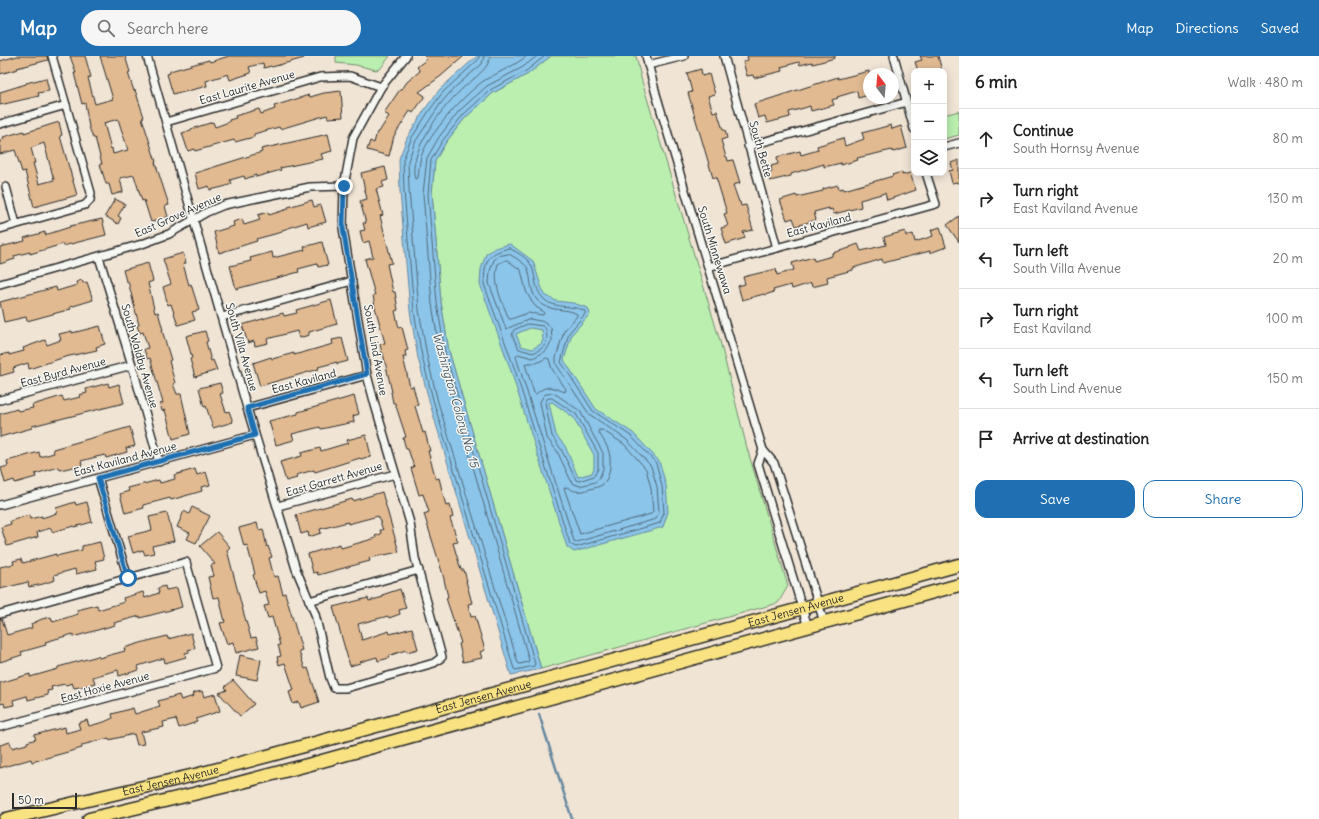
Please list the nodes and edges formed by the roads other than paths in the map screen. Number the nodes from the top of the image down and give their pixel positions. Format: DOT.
graph roads {
  1 [pos="52,56"];
  2 [pos="147,56"];
  3 [pos="406,56"];
  4 [pos="646,56"];
  5 [pos="684,56"];
  6 [pos="724,56"];
  7 [pos="894,56"];
  8 [pos="648,65"];
  9 [pos="381,87"];
  10 [pos="907,102"];
  11 [pos="66,105"];
  12 [pos="911,117"];
  13 [pos="166,122"];
  14 [pos="0,124"];
  15 [pos="959,143"];
  16 [pos="748,146"];
  17 [pos="947,146"];
  18 [pos="927,176"];
  19 [pos="344,186"];
  20 [pos="6,187"];
  21 [pos="193,220"];
  22 [pos="16,224"];
  23 [pos="0,228"];
  24 [pos="777,248"];
  25 [pos="99,256"];
  26 [pos="708,267"];
  27 [pos="352,281"];
  28 [pos="0,284"];
  29 [pos="222,317"];
  30 [pos="132,365"];
  31 [pos="367,374"];
  32 [pos="0,400"];
  33 [pos="247,408"];
  34 [pos="255,435"];
  35 [pos="763,450"];
  36 [pos="159,462"];
  37 [pos="395,474"];
  38 [pos="98,478"];
  39 [pos="0,505"];
  40 [pos="278,506"];
  41 [pos="959,565"];
  42 [pos="419,570"];
  43 [pos="128,578"];
  44 [pos="959,584"];
  45 [pos="309,600"];
  46 [pos="818,604"];
  47 [pos="803,608"];
  48 [pos="0,614"];
  49 [pos="824,622"];
  50 [pos="808,626"];
  51 [pos="334,688"];
  52 [pos="0,727"];
  53 [pos="6,819"];
  54 [pos="89,819"];
  1 -- 11 [label="street"];
  2 -- 13 [label="street, South Villa Avenue"];
  3 -- 9 [label="street, South Lind Avenue"];
  4 -- 8 [label="street, South Minnewawa"];
  5 -- 8 [label="street"];
  6 -- 16 [label="street, South Bette"];
  7 -- 10 [label="street"];
  8 -- 26 [label="street, South Minnewawa"];
  9 -- 13 [label="street, East Laurite Avenue"];
  9 -- 19 [label="street, South Lind Avenue"];
  10 -- 12 [label="street"];
  10 -- 16 [label="street"];
  11 -- 14 [label="street"];
  11 -- 22 [label="street"];
  13 -- 21 [label="street, South Villa Avenue"];
  15 -- 17 [label="street"];
  16 -- 24 [label="street, South Bette"];
  18 -- 24 [label="street, East Kaviland"];
  19 -- 21 [label="street, East Grove Avenue"];
  19 -- 27 [label="street, South Lind Avenue"];
  20 -- 22 [label="street"];
  21 -- 25 [label="street, East Grove Avenue"];
  21 -- 29 [label="street, South Villa Avenue"];
  22 -- 23 [label="street"];
  24 -- 26 [label="street, East Kaviland"];
  25 -- 28 [label="street, East Grove Avenue"];
  25 -- 30 [label="street, South Waldby Avenue"];
  26 -- 35 [label="street, South Minnewawa"];
  27 -- 29 [label="street"];
  27 -- 31 [label="street, South Lind Avenue"];
  29 -- 33 [label="street, South Villa Avenue"];
  30 -- 32 [label="street, East Byrd Avenue"];
  30 -- 36 [label="street, South Waldby Avenue"];
  31 -- 33 [label="street, East Kaviland"];
  31 -- 37 [label="street, South Lind Avenue"];
  33 -- 34 [label="street, South Villa Avenue"];
  34 -- 36 [label="street, East Kaviland Avenue"];
  34 -- 40 [label="street, South Villa Avenue"];
  35 -- 46 [label="street, South Minnewawa"];
  35 -- 47 [label="street, South Minnewawa"];
  36 -- 38 [label="street, East Kaviland Avenue"];
  37 -- 40 [label="street, East Garrett Avenue"];
  37 -- 42 [label="street, South Lind Avenue"];
  38 -- 39 [label="street, East Kaviland Avenue"];
  38 -- 43 [label="street"];
  40 -- 45 [label="street, South Villa Avenue"];
  41 -- 46 [label="main road, East Jensen Avenue"];
  42 -- 45 [label="street"];
  42 -- 51 [label="street, South Lind Avenue"];
  43 -- 48 [label="street"];
  43 -- 52 [label="street, East Hoxie Avenue"];
  44 -- 49 [label="main road, East Jensen Avenue"];
  45 -- 51 [label="street, South Villa Avenue"];
  46 -- 47 [label="main road, East Jensen Avenue"];
  46 -- 49 [label="street, South Minnewawa"];
  47 -- 50 [label="street, South Minnewawa"];
  47 -- 53 [label="main road, East Jensen Avenue"];
  49 -- 50 [label="main road, East Jensen Avenue"];
  50 -- 54 [label="main road, East Jensen Avenue"];
}
